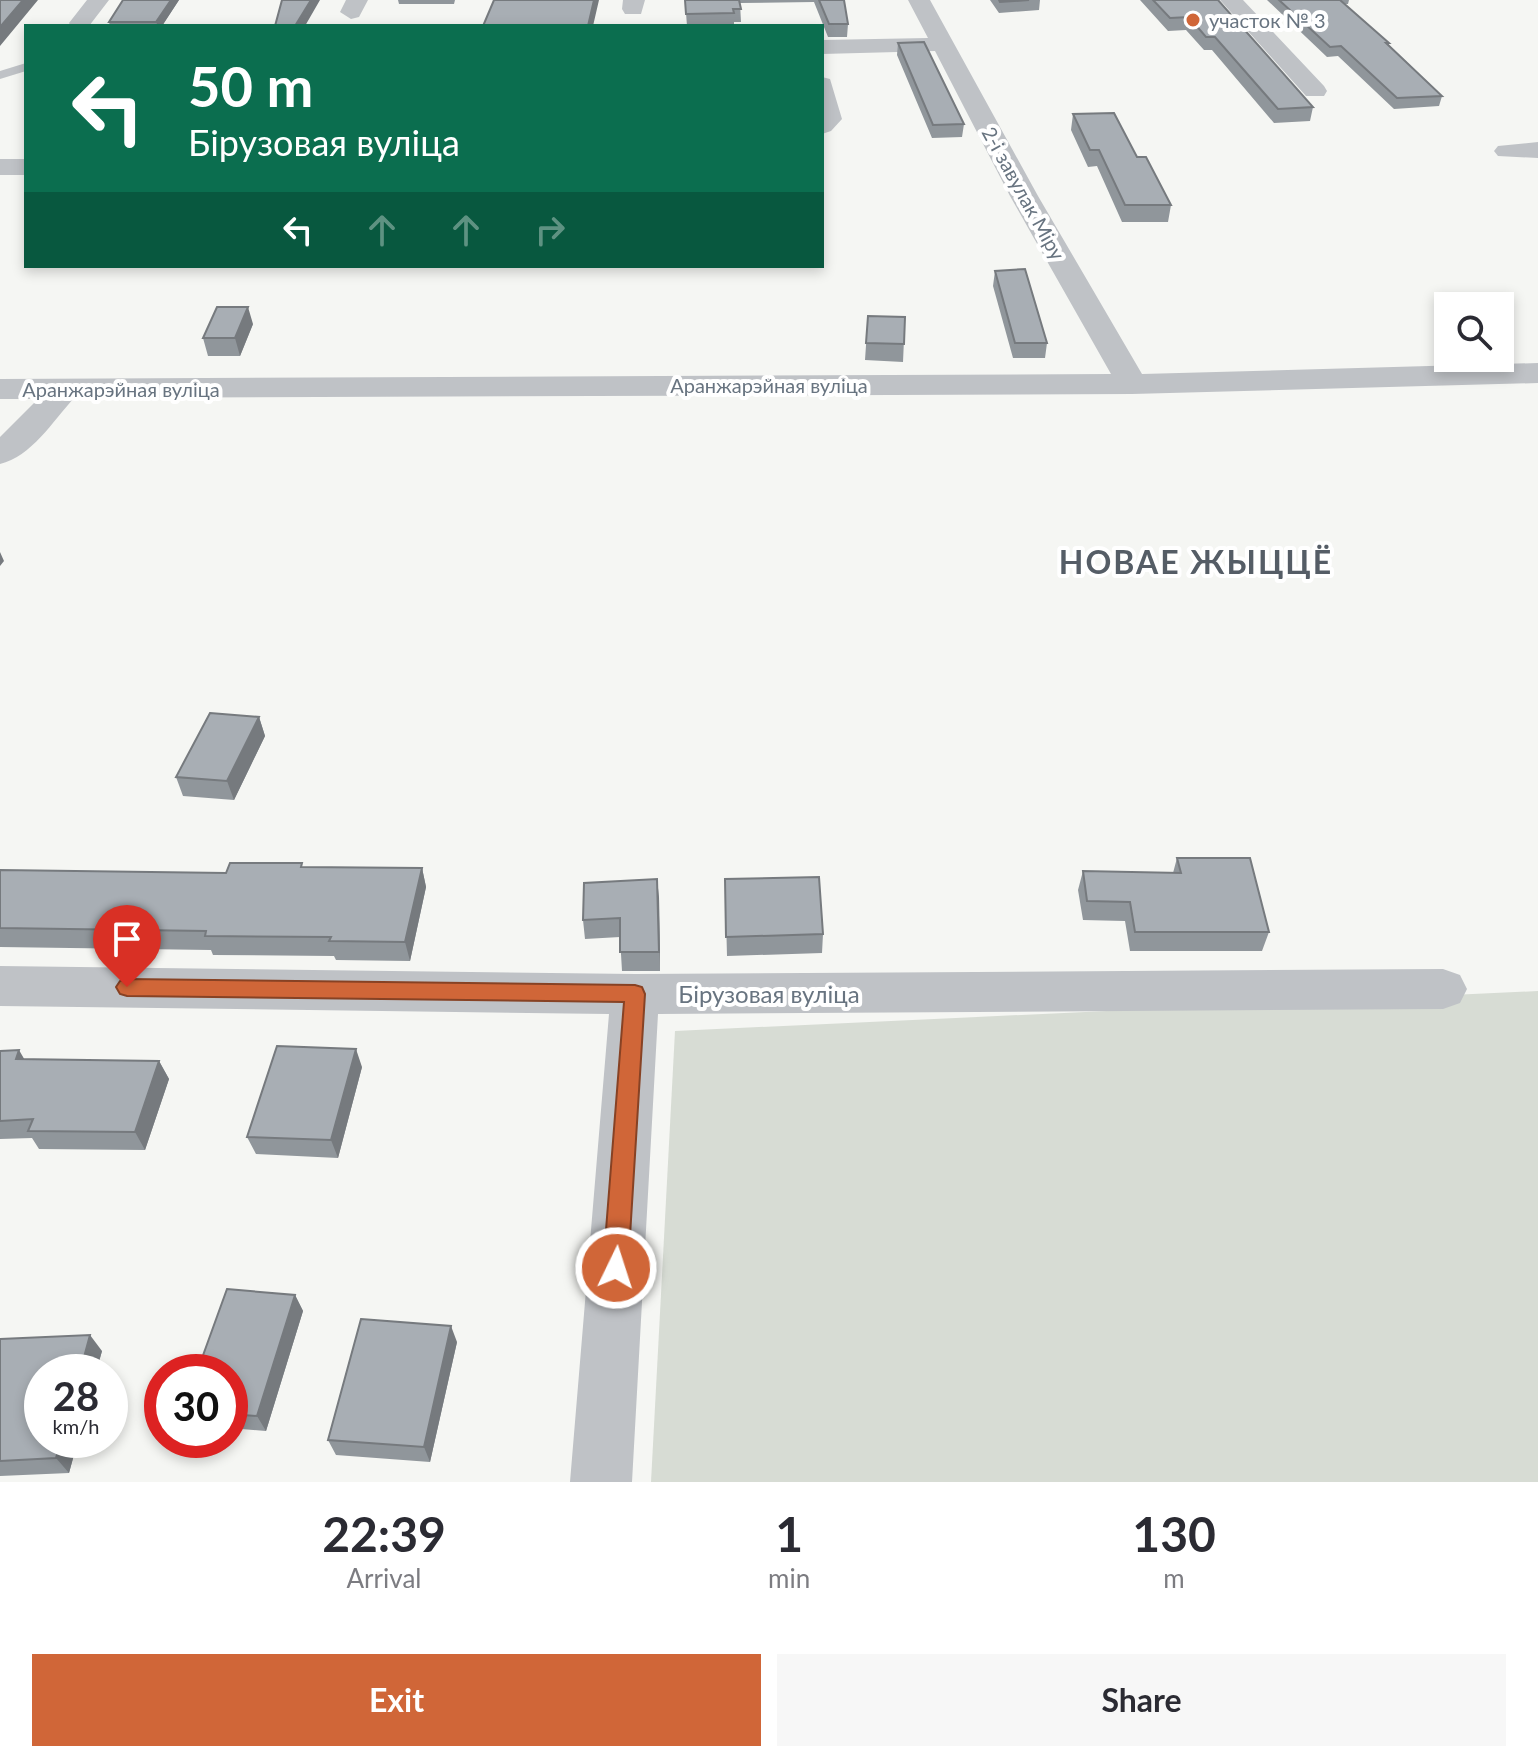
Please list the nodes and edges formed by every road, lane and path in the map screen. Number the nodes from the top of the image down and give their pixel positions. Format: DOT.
graph roads {
  1 [pos="98,0"];
  2 [pos="919,0"];
  3 [pos="1231,0"];
  4 [pos="80,23"];
  5 [pos="943,44"];
  6 [pos="824,47"];
  7 [pos="24,68"];
  8 [pos="0,75"];
  9 [pos="1315,91"];
  10 [pos="824,93"];
  11 [pos="824,124"];
  12 [pos="1538,150"];
  13 [pos="1507,151"];
  14 [pos="0,167"];
  15 [pos="24,167"];
  16 [pos="1538,373"];
  17 [pos="1132,384"];
  18 [pos="0,389"];
  19 [pos="65,389"];
  20 [pos="0,454"];
  21 [pos="0,986"];
  22 [pos="1443,989"];
  23 [pos="635,994"];
  24 [pos="601,1482"];
  1 -- 4 [label="street"];
  2 -- 5 [label="street, 2-і завулак Міру"];
  3 -- 9 [label="street"];
  5 -- 6 [label="street"];
  5 -- 17 [label="street, 2-і завулак Міру"];
  7 -- 8 [label="lane"];
  10 -- 11 [label="street"];
  12 -- 13 [label="street"];
  14 -- 15 [label="street"];
  16 -- 17 [label="street, Аранжарэйная вуліца"];
  17 -- 19 [label="street, Аранжарэйная вуліца"];
  18 -- 19 [label="street, Аранжарэйная вуліца"];
  19 -- 20 [label="street"];
  21 -- 23 [label="street, Бірузовая вуліца"];
  22 -- 23 [label="street, Бірузовая вуліца"];
  23 -- 24 [label="street"];
}
